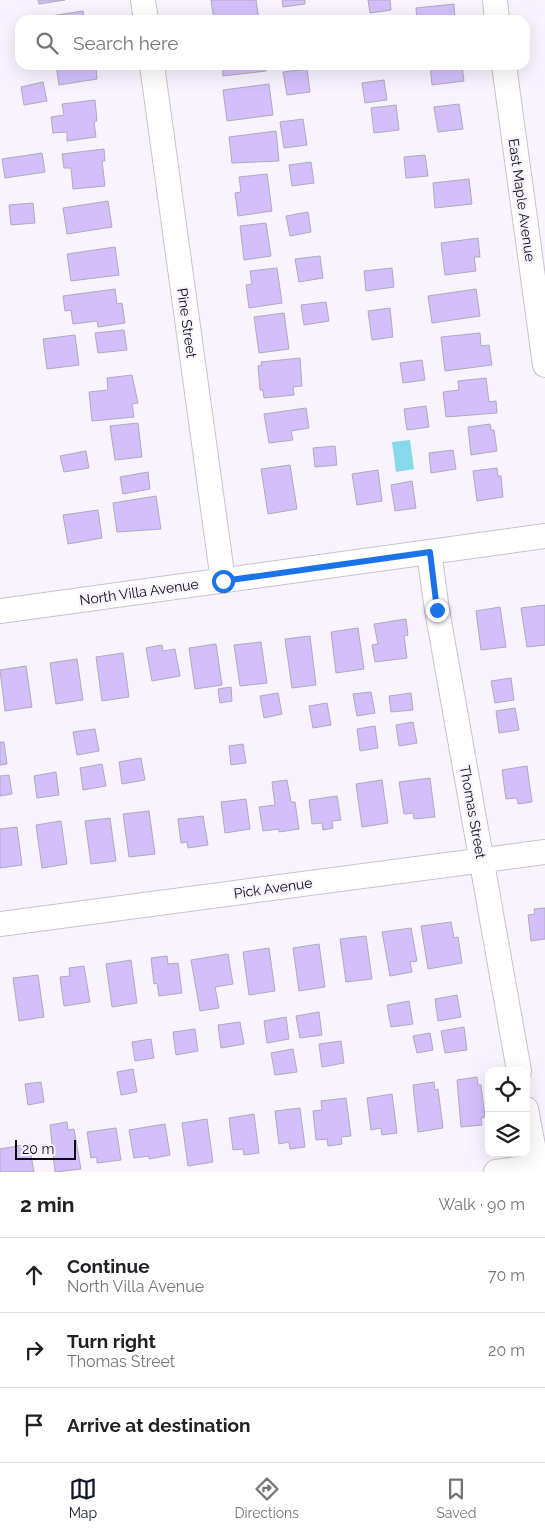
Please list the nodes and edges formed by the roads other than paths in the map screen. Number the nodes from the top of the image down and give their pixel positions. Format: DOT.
graph roads {
  1 [pos="143,0"];
  2 [pos="495,0"];
  3 [pos="145,15"];
  4 [pos="497,15"];
  5 [pos="153,70"];
  6 [pos="505,70"];
  7 [pos="545,365"];
  8 [pos="545,536"];
  9 [pos="430,552"];
  10 [pos="223,581"];
  11 [pos="0,612"];
  12 [pos="545,852"];
  13 [pos="481,860"];
  14 [pos="0,924"];
  15 [pos="518,1067"];
  16 [pos="527,1112"];
  17 [pos="540,1168"];
  18 [pos="496,1172"];
  1 -- 3 [label="street"];
  2 -- 4 [label="street"];
  5 -- 10 [label="street, Pine Street"];
  6 -- 7 [label="street, East Maple Avenue"];
  8 -- 9 [label="street, North Villa Avenue"];
  9 -- 10 [label="street, North Villa Avenue"];
  9 -- 13 [label="street, Thomas Street"];
  10 -- 11 [label="street, North Villa Avenue"];
  12 -- 13 [label="street, Pick Avenue"];
  13 -- 14 [label="street, Pick Avenue"];
  13 -- 15 [label="street, Thomas Street"];
  16 -- 17 [label="street"];
  17 -- 18 [label="street"];
}
